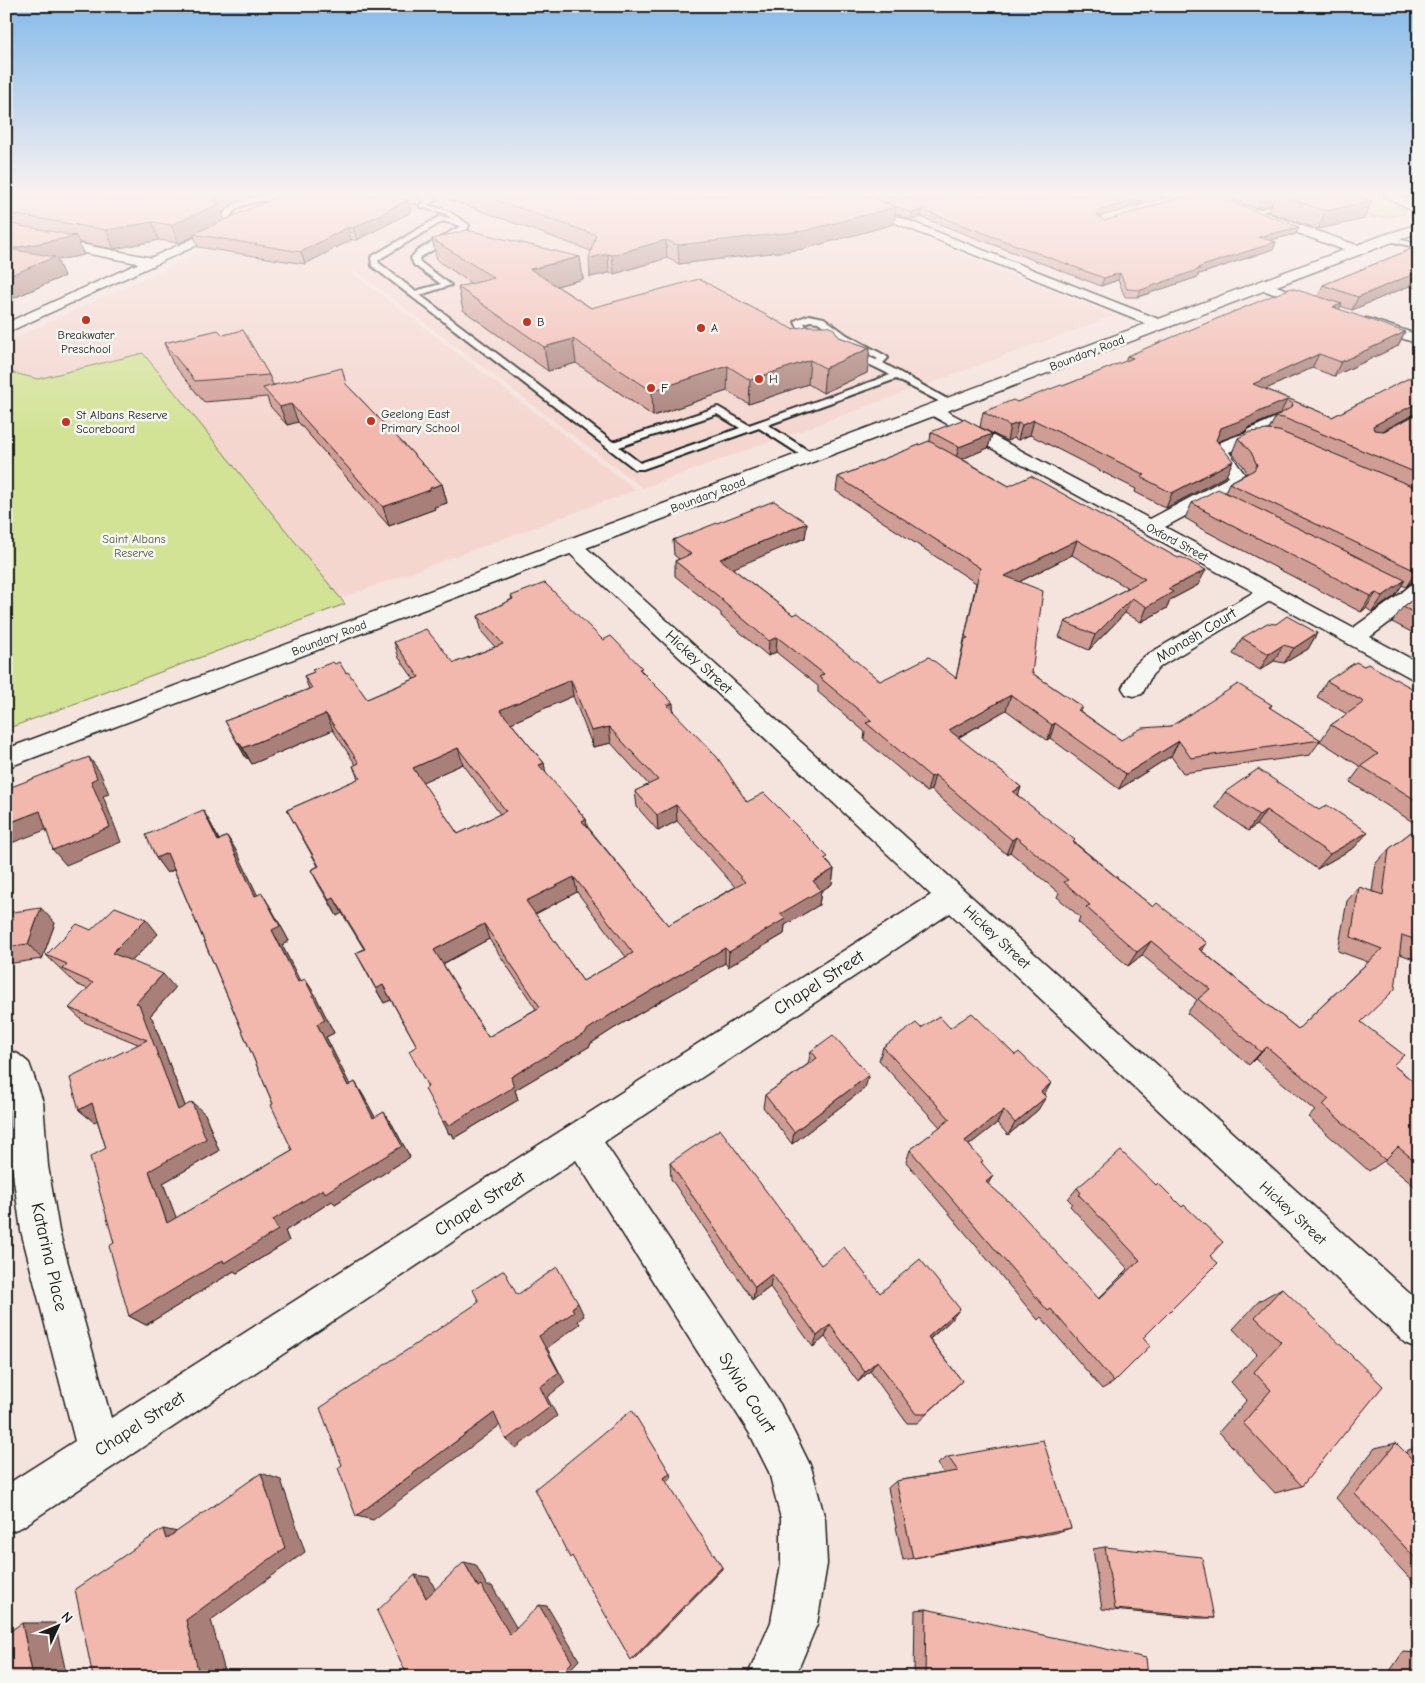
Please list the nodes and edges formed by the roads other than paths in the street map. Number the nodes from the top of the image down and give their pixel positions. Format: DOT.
graph roads {
  1 [pos="128,274"];
  2 [pos="387,274"];
  3 [pos="433,274"];
  4 [pos="1031,274"];
  5 [pos="1297,274"];
  6 [pos="1265,286"];
  7 [pos="414,294"];
  8 [pos="1331,309"];
  9 [pos="1357,318"];
  10 [pos="1161,325"];
  11 [pos="6,329"];
  12 [pos="826,340"];
  13 [pos="1419,340"];
  14 [pos="841,348"];
  15 [pos="878,364"];
  16 [pos="897,376"];
  17 [pos="943,407"];
  18 [pos="1279,419"];
  19 [pos="760,424"];
  20 [pos="747,428"];
  21 [pos="1246,437"];
  22 [pos="612,446"];
  23 [pos="1293,446"];
  24 [pos="811,456"];
  25 [pos="1148,527"];
  26 [pos="573,546"];
  27 [pos="1268,592"];
  28 [pos="1410,592"];
  29 [pos="1353,638"];
  30 [pos="1419,673"];
  31 [pos="1134,688"];
  32 [pos="6,759"];
  33 [pos="953,896"];
  34 [pos="6,1065"];
  35 [pos="582,1139"];
  36 [pos="1419,1329"];
  37 [pos="99,1451"];
  38 [pos="6,1511"];
  39 [pos="772,1677"];
  1 -- 11 [label="street"];
  2 -- 7 [label="lane"];
  3 -- 7 [label="lane"];
  4 -- 10 [label="street"];
  5 -- 6 [label="street, Boundary Road"];
  6 -- 8 [label="street"];
  6 -- 10 [label="street, Boundary Road"];
  7 -- 22 [label="lane"];
  9 -- 13 [label="street"];
  10 -- 17 [label="street, Boundary Road"];
  12 -- 15 [label="lane"];
  14 -- 15 [label="lane"];
  15 -- 16 [label="lane"];
  16 -- 17 [label="lane"];
  16 -- 19 [label="lane"];
  17 -- 24 [label="street, Boundary Road"];
  17 -- 25 [label="street, Oxford Street"];
  18 -- 21 [label="lane"];
  19 -- 20 [label="lane"];
  19 -- 24 [label="lane"];
  20 -- 22 [label="lane"];
  20 -- 22 [label="lane"];
  21 -- 23 [label="street"];
  21 -- 25 [label="street"];
  24 -- 26 [label="street, Boundary Road"];
  25 -- 27 [label="street, Oxford Street"];
  26 -- 32 [label="street, Boundary Road"];
  26 -- 33 [label="street, Hickey Street"];
  27 -- 29 [label="street, Oxford Street"];
  27 -- 31 [label="street, Monash Court"];
  28 -- 29 [label="street"];
  29 -- 30 [label="street, Oxford Street"];
  33 -- 35 [label="street, Chapel Street"];
  33 -- 36 [label="street, Hickey Street"];
  34 -- 37 [label="street, Katarina Place"];
  35 -- 37 [label="street, Chapel Street"];
  35 -- 39 [label="street, Sylvia Court"];
  37 -- 38 [label="street, Chapel Street"];
}
